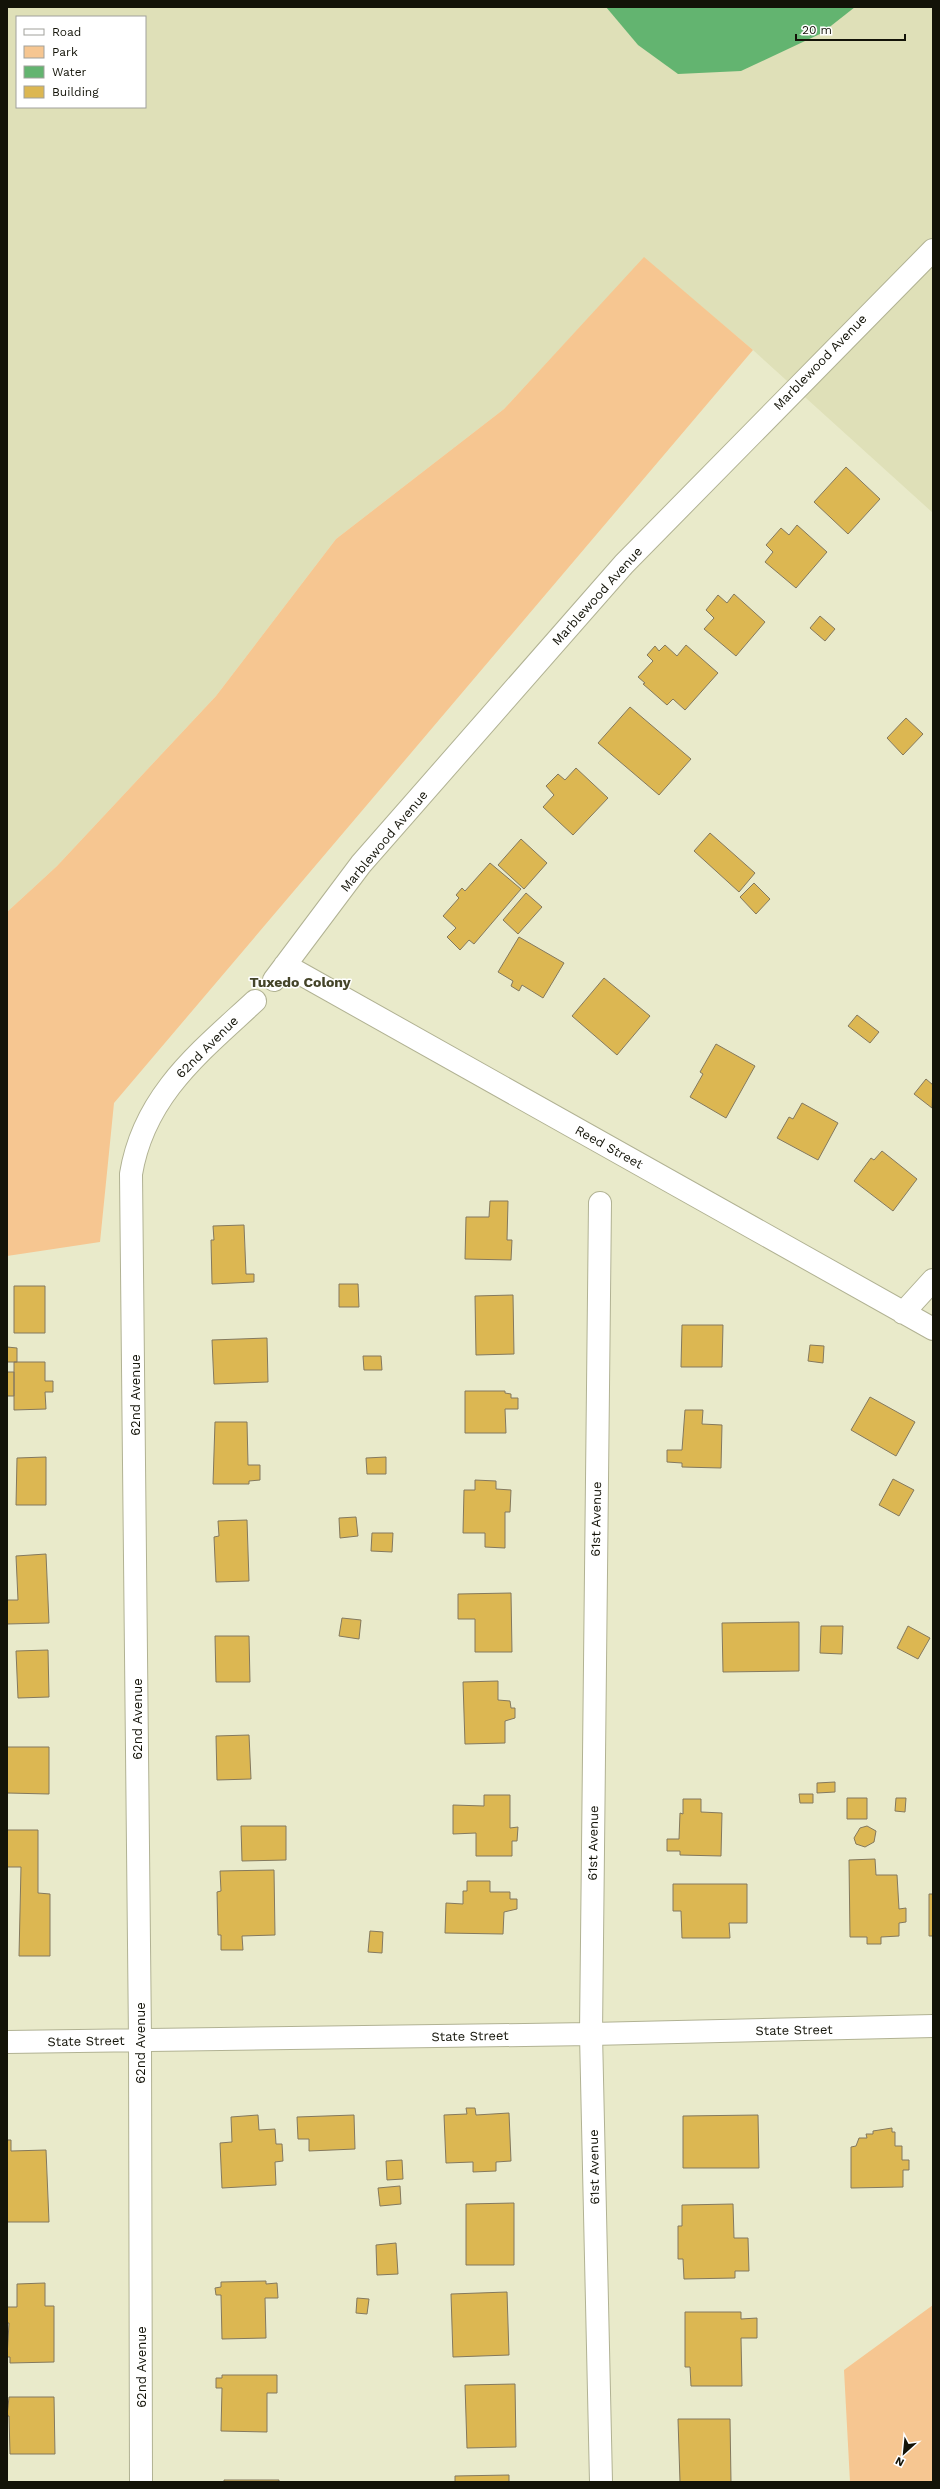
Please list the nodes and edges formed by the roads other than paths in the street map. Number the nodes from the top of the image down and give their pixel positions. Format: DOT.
graph roads {
  1 [pos="933,250"];
  2 [pos="279,973"];
  3 [pos="255,1001"];
  4 [pos="600,1204"];
  5 [pos="933,1280"];
  6 [pos="903,1313"];
  7 [pos="933,1329"];
  8 [pos="933,2026"];
  9 [pos="591,2034"];
  10 [pos="140,2040"];
  11 [pos="7,2042"];
  12 [pos="142,2482"];
  13 [pos="601,2482"];
  1 -- 2 [label="street, Marblewood Avenue"];
  2 -- 6 [label="street, Reed Street"];
  3 -- 10 [label="street, 62nd Avenue"];
  4 -- 9 [label="street, 61st Avenue"];
  5 -- 6 [label="street"];
  6 -- 7 [label="street, Reed Street"];
  8 -- 9 [label="street, State Street"];
  9 -- 10 [label="street, State Street"];
  9 -- 13 [label="street, 61st Avenue"];
  10 -- 11 [label="street, State Street"];
  10 -- 12 [label="street, 62nd Avenue"];
}
